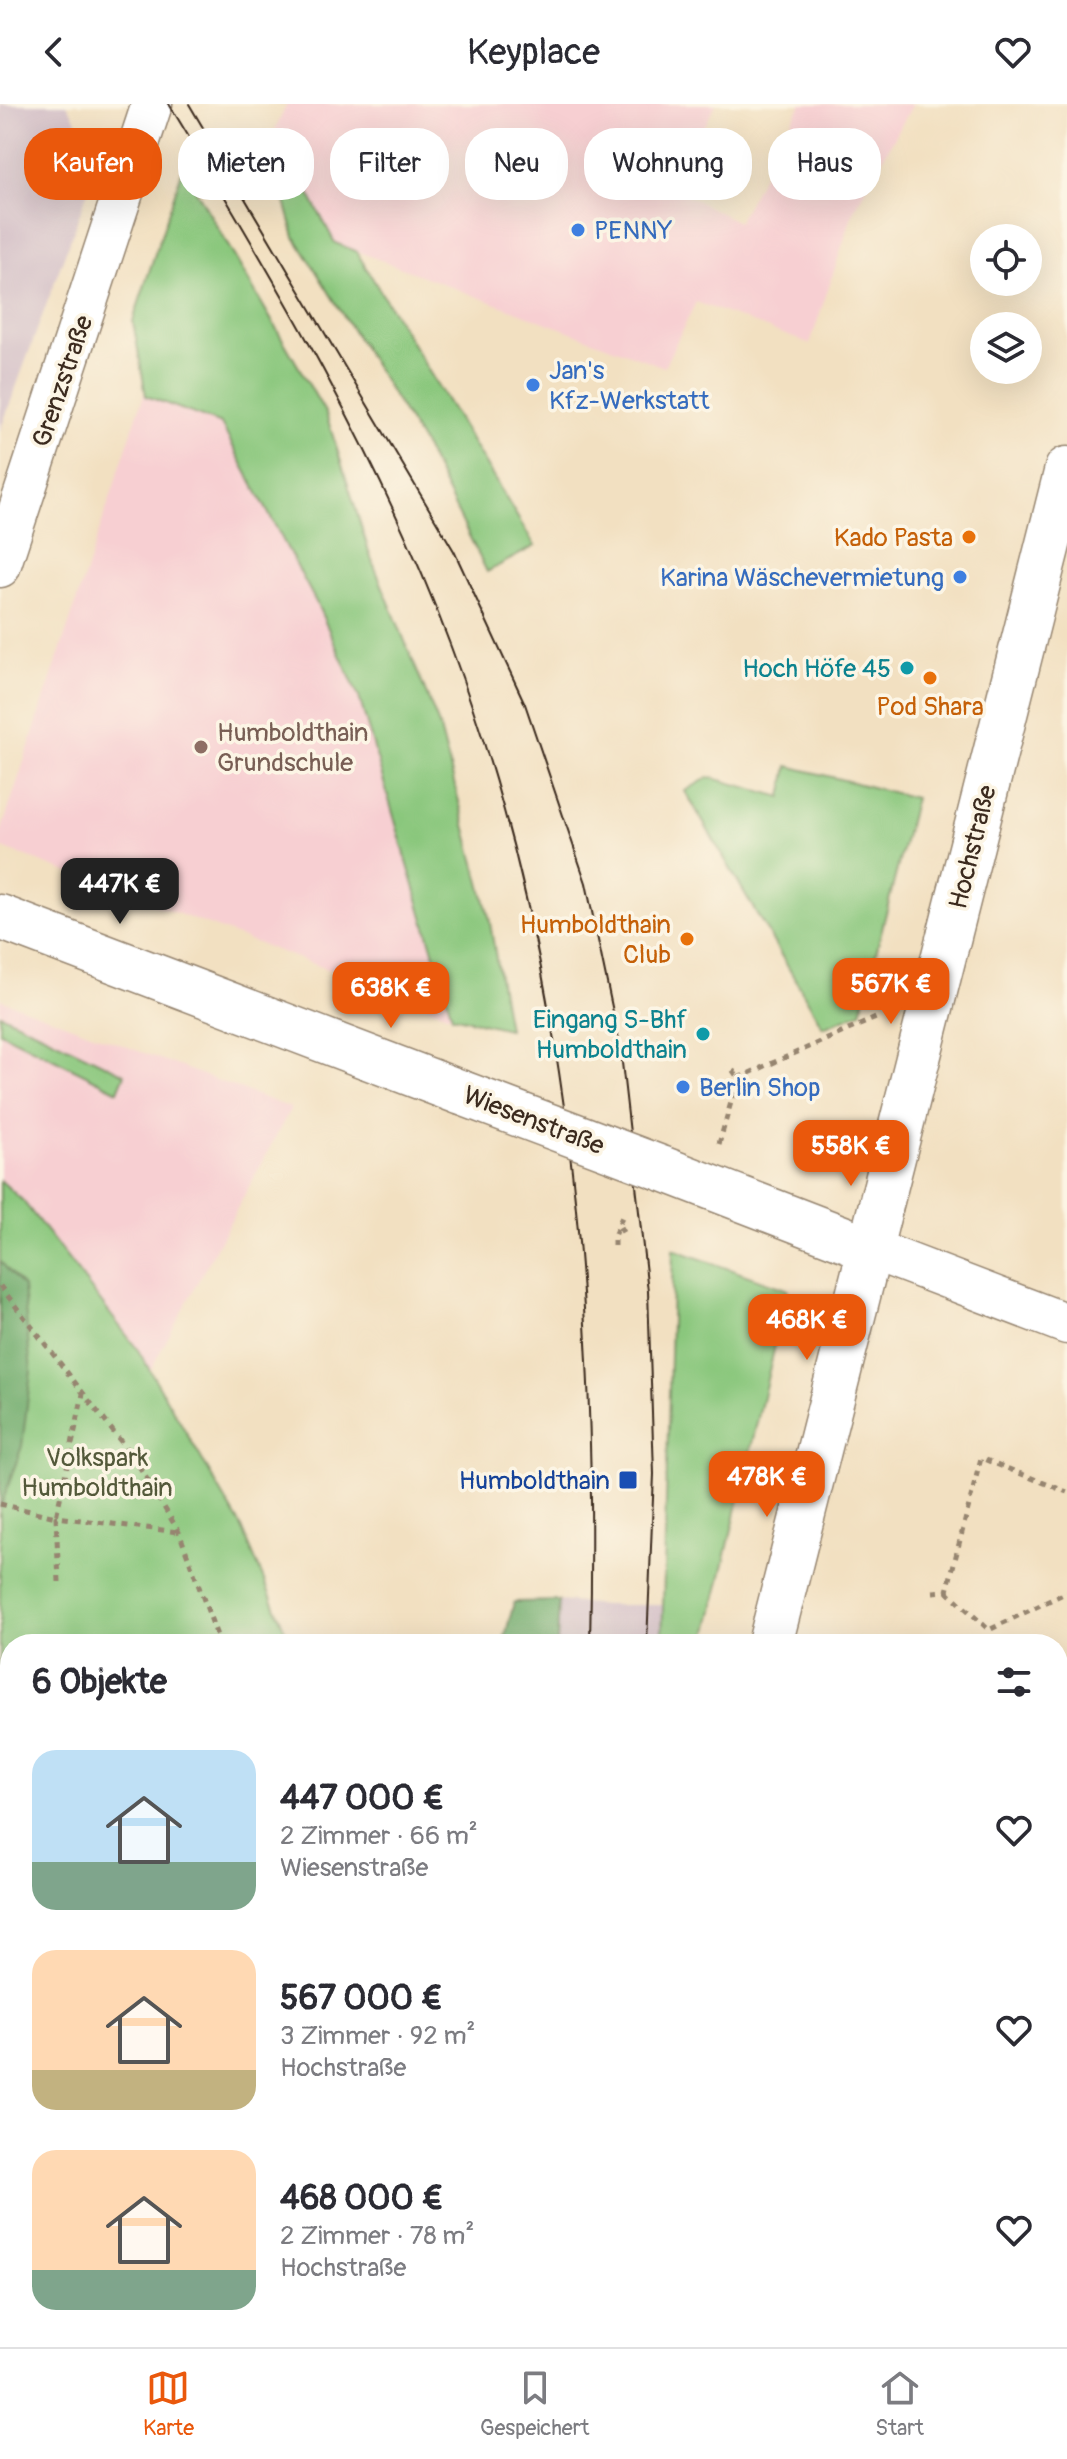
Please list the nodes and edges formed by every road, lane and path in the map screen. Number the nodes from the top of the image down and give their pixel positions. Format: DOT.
graph roads {
  1 [pos="152,104"];
  2 [pos="1067,469"];
  3 [pos="0,567"];
  4 [pos="0,917"];
  5 [pos="878,1017"];
  6 [pos="732,1069"];
  7 [pos="738,1078"];
  8 [pos="719,1144"];
  9 [pos="624,1212"];
  10 [pos="620,1227"];
  11 [pos="625,1236"];
  12 [pos="614,1246"];
  13 [pos="871,1249"];
  14 [pos="0,1286"];
  15 [pos="1067,1324"];
  16 [pos="84,1393"];
  17 [pos="1067,1492"];
  18 [pos="0,1504"];
  19 [pos="56,1517"];
  20 [pos="179,1532"];
  21 [pos="59,1582"];
  22 [pos="947,1591"];
  23 [pos="933,1592"];
  24 [pos="1067,1592"];
  25 [pos="216,1634"];
  26 [pos="773,1634"];
  1 -- 3 [label="street, Grenzstraße"];
  2 -- 13 [label="street, Hochstraße"];
  4 -- 13 [label="street, Wiesenstraße, bridge"];
  5 -- 7 [label="path"];
  6 -- 7 [label="path"];
  7 -- 8 [label="path"];
  9 -- 10 [label="path"];
  10 -- 11 [label="path"];
  10 -- 12 [label="path"];
  13 -- 15 [label="street, Wiesenstraße"];
  13 -- 26 [label="street, Hochstraße"];
  14 -- 16 [label="path"];
  16 -- 19 [label="path"];
  16 -- 20 [label="path"];
  17 -- 22 [label="path"];
  18 -- 19 [label="path"];
  19 -- 20 [label="path"];
  19 -- 21 [label="path"];
  20 -- 25 [label="path"];
  22 -- 23 [label="path"];
  22 -- 24 [label="path"];
}
